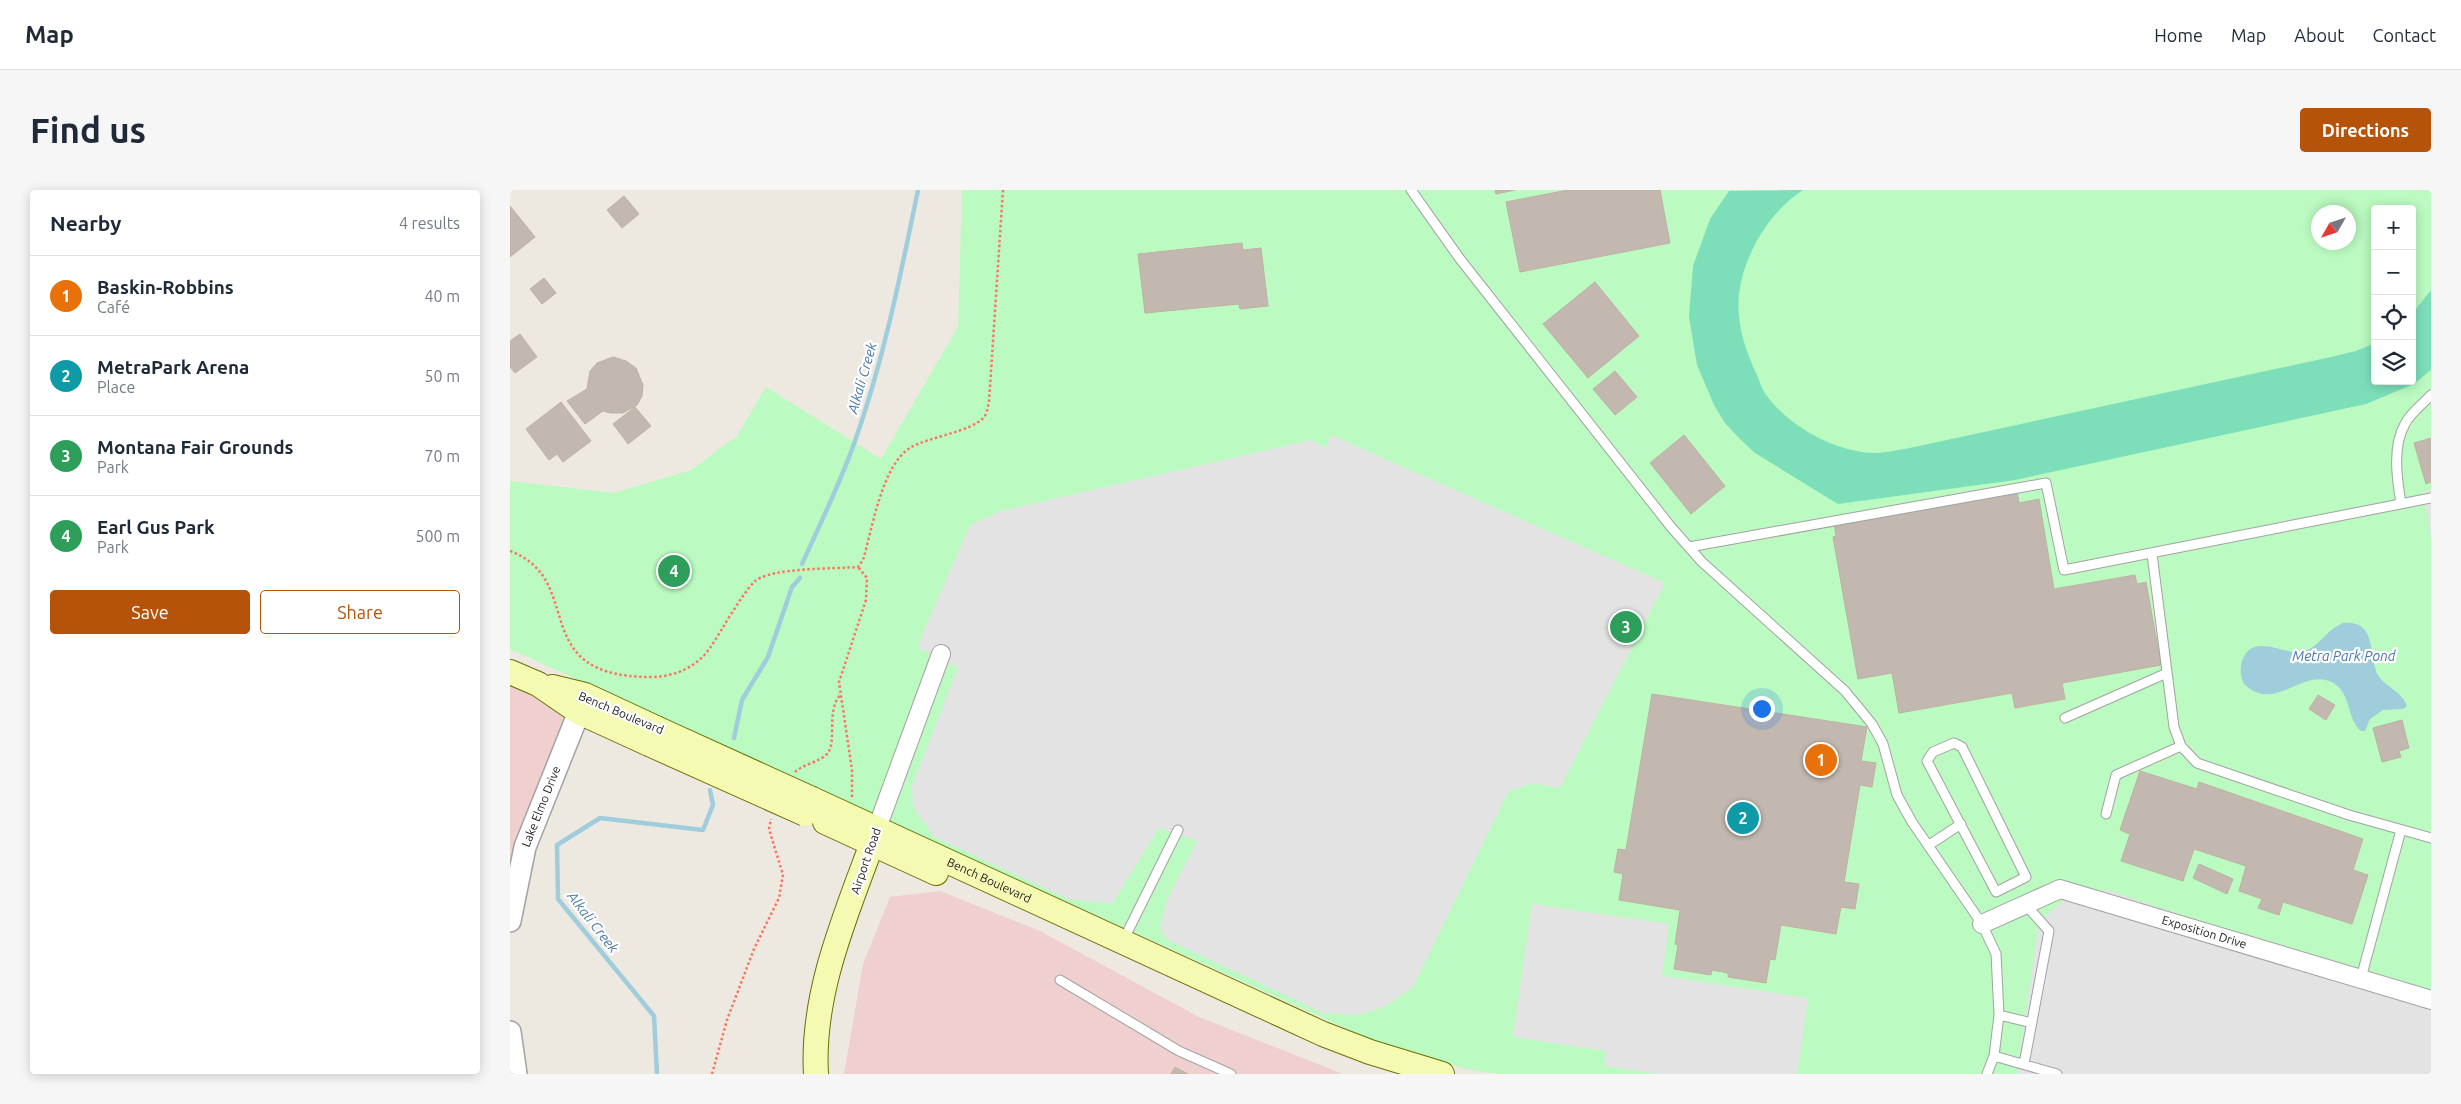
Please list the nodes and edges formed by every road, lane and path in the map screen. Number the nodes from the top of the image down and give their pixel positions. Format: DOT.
graph roads {
  1 [pos="1003,190"];
  2 [pos="1411,190"];
  3 [pos="2431,395"];
  4 [pos="2431,498"];
  5 [pos="2401,504"];
  6 [pos="1689,547"];
  7 [pos="510,552"];
  8 [pos="2152,554"];
  9 [pos="858,567"];
  10 [pos="941,654"];
  11 [pos="510,672"];
  12 [pos="2167,673"];
  13 [pos="841,694"];
  14 [pos="582,703"];
  15 [pos="2065,718"];
  16 [pos="2181,746"];
  17 [pos="790,777"];
  18 [pos="808,806"];
  19 [pos="841,812"];
  20 [pos="2106,814"];
  21 [pos="772,815"];
  22 [pos="1961,824"];
  23 [pos="1178,830"];
  24 [pos="2401,830"];
  25 [pos="874,836"];
  26 [pos="2431,838"];
  27 [pos="1929,844"];
  28 [pos="2024,904"];
  29 [pos="510,922"];
  30 [pos="1982,924"];
  31 [pos="1121,947"];
  32 [pos="2361,978"];
  33 [pos="1060,980"];
  34 [pos="2431,1000"];
  35 [pos="1999,1015"];
  36 [pos="2032,1023"];
  37 [pos="510,1032"];
  38 [pos="1994,1056"];
  39 [pos="2024,1064"];
  40 [pos="516,1074"];
  41 [pos="712,1074"];
  42 [pos="816,1074"];
  43 [pos="1232,1074"];
  44 [pos="1389,1074"];
  45 [pos="1442,1074"];
  46 [pos="1987,1074"];
  47 [pos="2057,1074"];
  1 -- 9 [label="path"];
  2 -- 6 [label="lane"];
  3 -- 5 [label="lane"];
  4 -- 5 [label="lane"];
  5 -- 8 [label="lane"];
  6 -- 8 [label="lane"];
  6 -- 27 [label="lane"];
  7 -- 9 [label="path"];
  8 -- 12 [label="lane"];
  9 -- 13 [label="path"];
  10 -- 25 [label="street, Airport Road"];
  11 -- 14 [label="main road"];
  12 -- 15 [label="lane"];
  12 -- 16 [label="lane"];
  13 -- 17 [label="path"];
  13 -- 19 [label="path"];
  14 -- 18 [label="main road, bridge"];
  14 -- 29 [label="street, Lake Elmo Drive"];
  16 -- 20 [label="lane"];
  16 -- 24 [label="lane"];
  18 -- 19 [label="main road"];
  18 -- 25 [label="main road"];
  19 -- 25 [label="main road"];
  21 -- 41 [label="path"];
  22 -- 22 [label="lane"];
  22 -- 27 [label="lane"];
  23 -- 31 [label="lane"];
  24 -- 26 [label="lane"];
  24 -- 32 [label="lane"];
  25 -- 31 [label="main road"];
  25 -- 42 [label="main road, Airport Road"];
  27 -- 30 [label="lane"];
  28 -- 30 [label="street, Exposition Drive"];
  28 -- 32 [label="street, Exposition Drive"];
  28 -- 36 [label="lane"];
  30 -- 35 [label="lane"];
  31 -- 44 [label="main road"];
  31 -- 45 [label="main road"];
  32 -- 34 [label="street, Exposition Drive"];
  33 -- 43 [label="lane"];
  35 -- 36 [label="lane"];
  35 -- 38 [label="lane"];
  36 -- 39 [label="lane"];
  37 -- 40 [label="street"];
  38 -- 39 [label="lane"];
  38 -- 46 [label="lane"];
  39 -- 47 [label="lane"];
}
